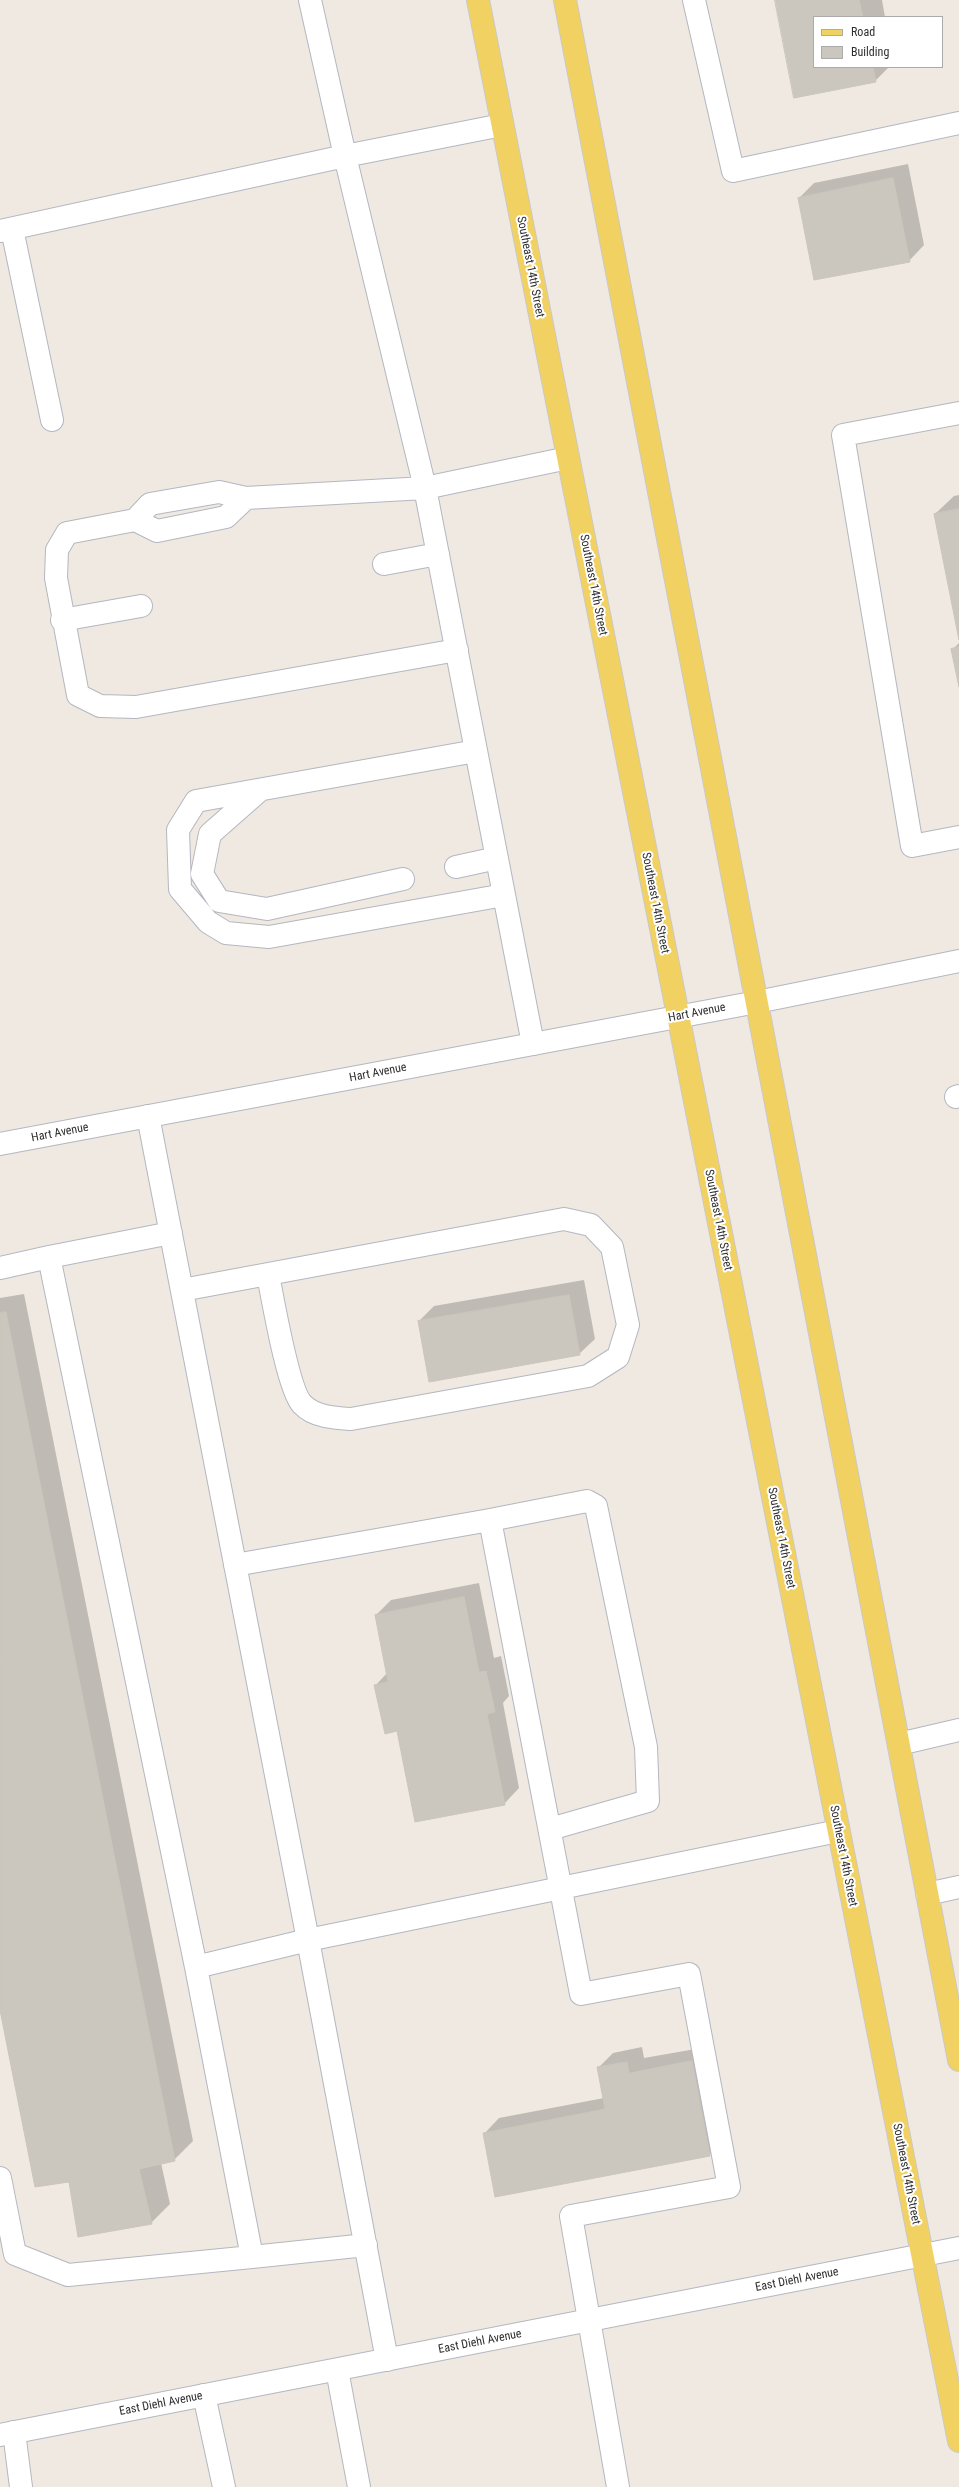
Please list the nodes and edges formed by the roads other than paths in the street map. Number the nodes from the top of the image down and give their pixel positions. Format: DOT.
graph roads {
  1 [pos="310,0"];
  2 [pos="478,0"];
  3 [pos="565,0"];
  4 [pos="694,0"];
  5 [pos="959,123"];
  6 [pos="502,125"];
  7 [pos="345,156"];
  8 [pos="6,230"];
  9 [pos="959,413"];
  10 [pos="52,420"];
  11 [pos="568,458"];
  12 [pos="425,488"];
  13 [pos="438,554"];
  14 [pos="384,564"];
  15 [pos="141,606"];
  16 [pos="62,620"];
  17 [pos="457,650"];
  18 [pos="476,751"];
  19 [pos="261,789"];
  20 [pos="959,837"];
  21 [pos="497,858"];
  22 [pos="456,867"];
  23 [pos="402,879"];
  24 [pos="504,895"];
  25 [pos="959,961"];
  26 [pos="757,1002"];
  27 [pos="678,1016"];
  28 [pos="533,1044"];
  29 [pos="148,1116"];
  30 [pos="0,1144"];
  31 [pos="171,1233"];
  32 [pos="49,1257"];
  33 [pos="0,1268"];
  34 [pos="268,1275"];
  35 [pos="182,1290"];
  36 [pos="490,1520"];
  37 [pos="235,1565"];
  38 [pos="959,1730"];
  39 [pos="899,1744"];
  40 [pos="550,1829"];
  41 [pos="838,1830"];
  42 [pos="561,1887"];
  43 [pos="959,1887"];
  44 [pos="927,1894"];
  45 [pos="308,1940"];
  46 [pos="196,1967"];
  47 [pos="959,2060"];
  48 [pos="0,2178"];
  49 [pos="366,2245"];
  50 [pos="959,2248"];
  51 [pos="922,2255"];
  52 [pos="252,2257"];
  53 [pos="591,2320"];
  54 [pos="388,2360"];
  55 [pos="337,2370"];
  56 [pos="204,2395"];
  57 [pos="7,2434"];
  58 [pos="959,2441"];
  59 [pos="21,2487"];
  60 [pos="224,2487"];
  61 [pos="359,2487"];
  62 [pos="618,2487"];
  1 -- 7 [label="street"];
  2 -- 6 [label="main road, Southeast 14th Street"];
  3 -- 26 [label="main road"];
  4 -- 5 [label="street"];
  6 -- 7 [label="street"];
  6 -- 11 [label="main road, Southeast 14th Street"];
  7 -- 8 [label="street"];
  7 -- 12 [label="street"];
  8 -- 10 [label="street"];
  9 -- 20 [label="street"];
  11 -- 12 [label="street"];
  11 -- 27 [label="main road, Southeast 14th Street"];
  12 -- 13 [label="street"];
  12 -- 16 [label="street"];
  13 -- 14 [label="street"];
  13 -- 17 [label="street"];
  15 -- 16 [label="street"];
  16 -- 17 [label="street"];
  17 -- 18 [label="street"];
  18 -- 19 [label="street"];
  18 -- 21 [label="street"];
  19 -- 23 [label="street"];
  19 -- 24 [label="street"];
  21 -- 22 [label="street"];
  21 -- 24 [label="street"];
  24 -- 28 [label="street"];
  25 -- 26 [label="street, Hart Avenue"];
  26 -- 27 [label="street, Hart Avenue"];
  26 -- 39 [label="main road"];
  27 -- 28 [label="street, Hart Avenue"];
  27 -- 41 [label="main road, Southeast 14th Street"];
  28 -- 29 [label="street, Hart Avenue"];
  29 -- 30 [label="street, Hart Avenue"];
  29 -- 31 [label="street"];
  31 -- 32 [label="street"];
  31 -- 35 [label="street"];
  32 -- 33 [label="street"];
  32 -- 46 [label="street"];
  34 -- 34 [label="street"];
  34 -- 35 [label="street"];
  35 -- 37 [label="street"];
  36 -- 37 [label="street"];
  36 -- 40 [label="street"];
  36 -- 40 [label="street"];
  37 -- 45 [label="street"];
  38 -- 39 [label="street"];
  39 -- 44 [label="main road"];
  40 -- 42 [label="street"];
  41 -- 42 [label="street"];
  41 -- 51 [label="main road, Southeast 14th Street"];
  42 -- 45 [label="street"];
  42 -- 53 [label="street"];
  43 -- 44 [label="street"];
  44 -- 47 [label="main road"];
  45 -- 46 [label="street"];
  45 -- 49 [label="street"];
  46 -- 52 [label="street"];
  48 -- 52 [label="street"];
  49 -- 52 [label="street"];
  49 -- 54 [label="street"];
  50 -- 51 [label="street, East Diehl Avenue"];
  51 -- 53 [label="street, East Diehl Avenue"];
  51 -- 58 [label="main road, Southeast 14th Street"];
  53 -- 54 [label="street, East Diehl Avenue"];
  53 -- 62 [label="street"];
  54 -- 55 [label="street, East Diehl Avenue"];
  55 -- 56 [label="street, East Diehl Avenue"];
  55 -- 61 [label="street"];
  56 -- 57 [label="street, East Diehl Avenue"];
  56 -- 60 [label="street"];
  57 -- 59 [label="street"];
}
